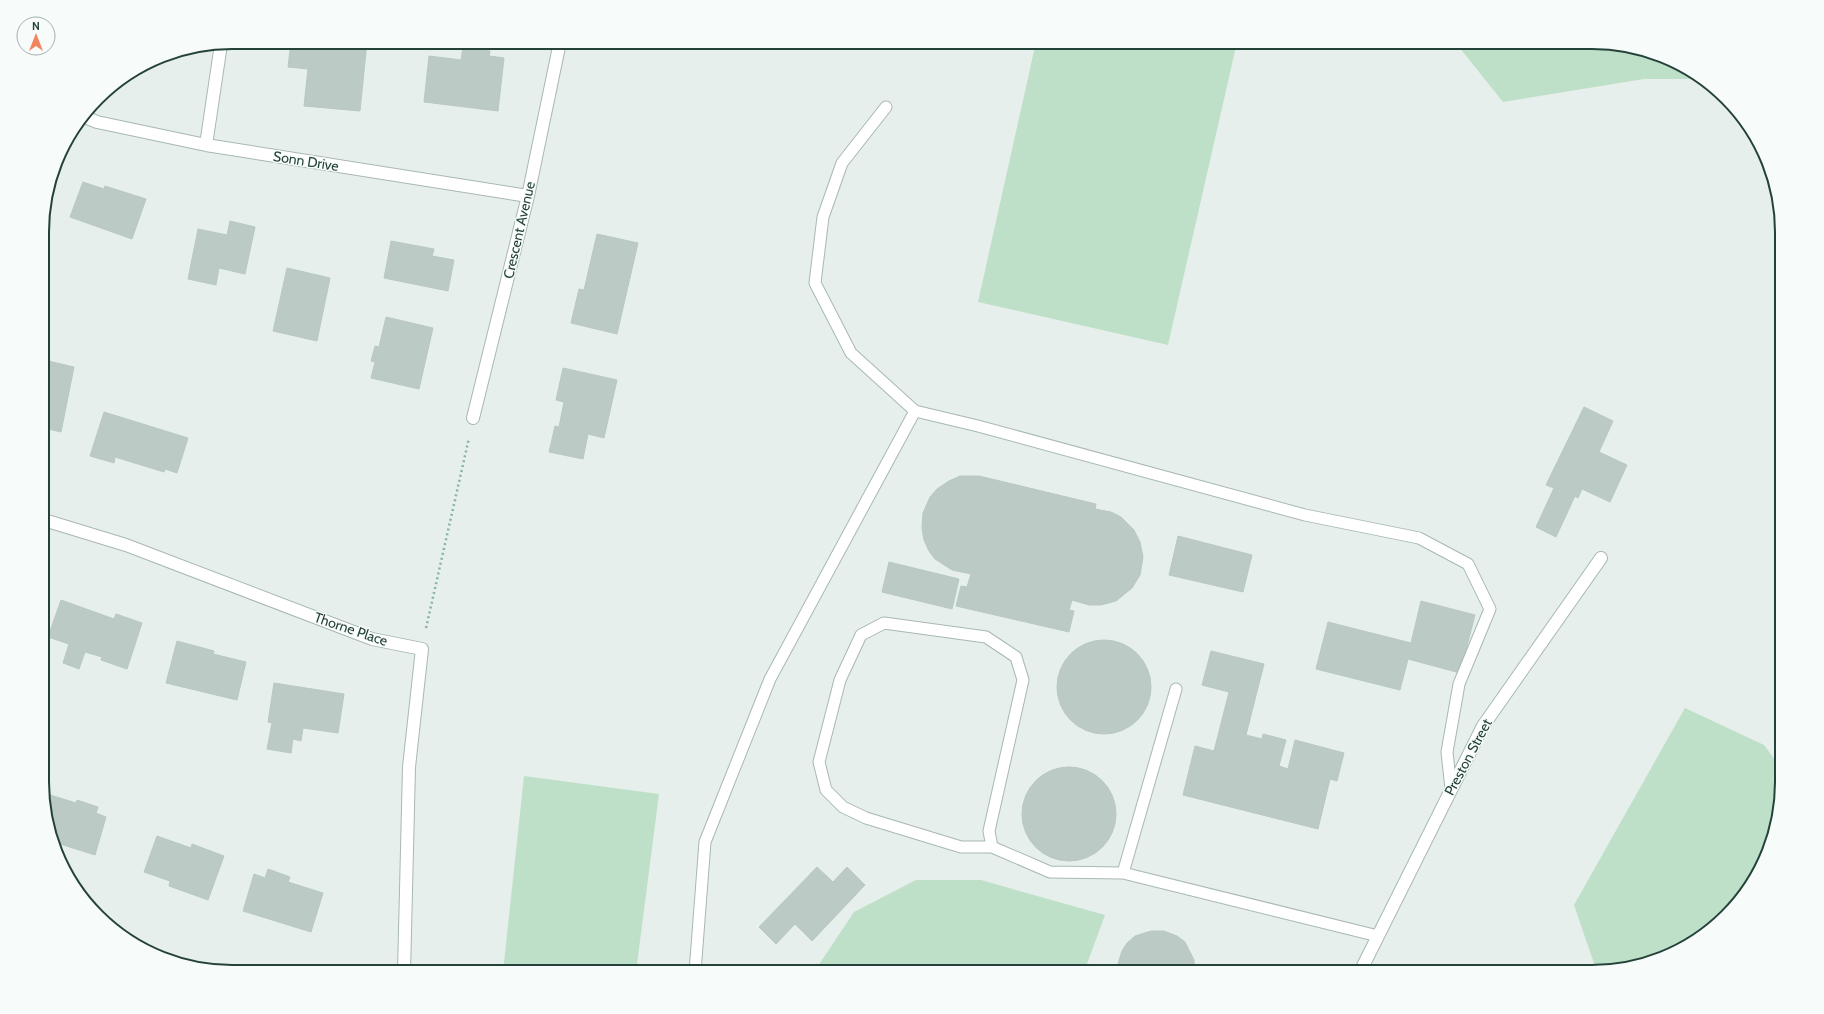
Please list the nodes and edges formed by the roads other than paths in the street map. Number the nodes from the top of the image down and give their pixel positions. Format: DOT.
graph roads {
  1 [pos="220,49"];
  2 [pos="559,49"];
  3 [pos="886,107"];
  4 [pos="89,119"];
  5 [pos="206,145"];
  6 [pos="528,196"];
  7 [pos="915,411"];
  8 [pos="473,418"];
  9 [pos="49,522"];
  10 [pos="1601,558"];
  11 [pos="1176,689"];
  12 [pos="1451,789"];
  13 [pos="992,847"];
  14 [pos="1123,873"];
  15 [pos="1378,936"];
  16 [pos="404,965"];
  17 [pos="696,965"];
  18 [pos="1364,965"];
  1 -- 5 [label="street"];
  2 -- 6 [label="street, Crescent Avenue"];
  3 -- 7 [label="lane"];
  4 -- 5 [label="street, Sonn Drive"];
  5 -- 6 [label="street, Sonn Drive"];
  6 -- 8 [label="street, Crescent Avenue"];
  7 -- 12 [label="lane"];
  7 -- 17 [label="lane"];
  9 -- 16 [label="street, Thorne Place"];
  10 -- 12 [label="street, Preston Street"];
  11 -- 14 [label="lane"];
  12 -- 15 [label="street, Preston Street"];
  13 -- 13 [label="lane"];
  13 -- 14 [label="lane"];
  14 -- 15 [label="lane"];
  15 -- 18 [label="street, Preston Street"];
}
